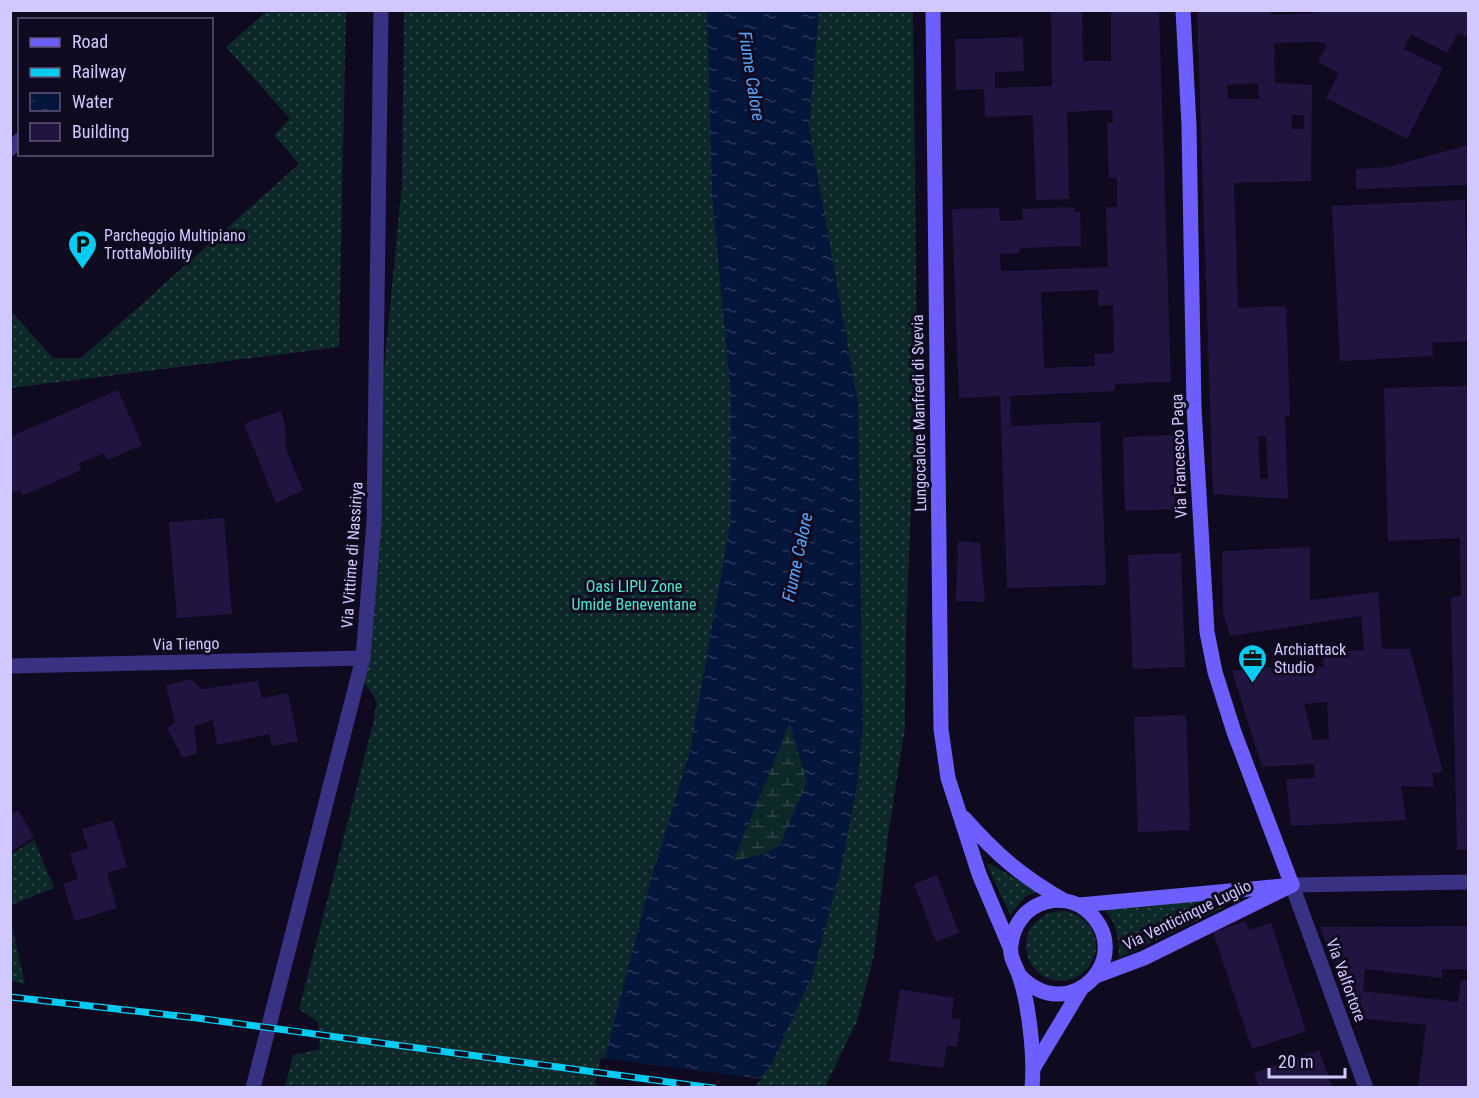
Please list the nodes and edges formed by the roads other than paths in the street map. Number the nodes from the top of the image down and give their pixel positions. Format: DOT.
graph roads {
  1 [pos="381,10"];
  2 [pos="933,10"];
  3 [pos="1183,10"];
  4 [pos="363,658"];
  5 [pos="10,666"];
  6 [pos="960,813"];
  7 [pos="1468,882"];
  8 [pos="1292,885"];
  9 [pos="1063,900"];
  10 [pos="1080,906"];
  11 [pos="1010,946"];
  12 [pos="1019,975"];
  13 [pos="1096,976"];
  14 [pos="1081,989"];
  15 [pos="1034,1067"];
  16 [pos="253,1088"];
  17 [pos="1032,1088"];
  18 [pos="1366,1088"];
  1 -- 4 [label="street, Via Vittime di Nassiriya"];
  2 -- 6 [label="street, Lungocalore Manfredi di Svevia"];
  3 -- 8 [label="street, Via Francesco Paga"];
  4 -- 5 [label="street, Via Tiengo"];
  4 -- 16 [label="street, Via Vittime di Nassiriya"];
  6 -- 9 [label="street, Lungocalore Manfredi di Svevia"];
  6 -- 11 [label="street, Lungocalore Manfredi di Svevia"];
  7 -- 8 [label="street, Via Venticinque Luglio"];
  8 -- 10 [label="street, Via Venticinque Luglio"];
  8 -- 13 [label="street, Via Venticinque Luglio"];
  8 -- 18 [label="street, Via Valfortore"];
  9 -- 10 [label="street"];
  9 -- 11 [label="street"];
  10 -- 13 [label="street"];
  11 -- 12 [label="street"];
  12 -- 14 [label="street"];
  12 -- 15 [label="street"];
  13 -- 14 [label="street"];
  14 -- 15 [label="street"];
  15 -- 17 [label="street"];
}
